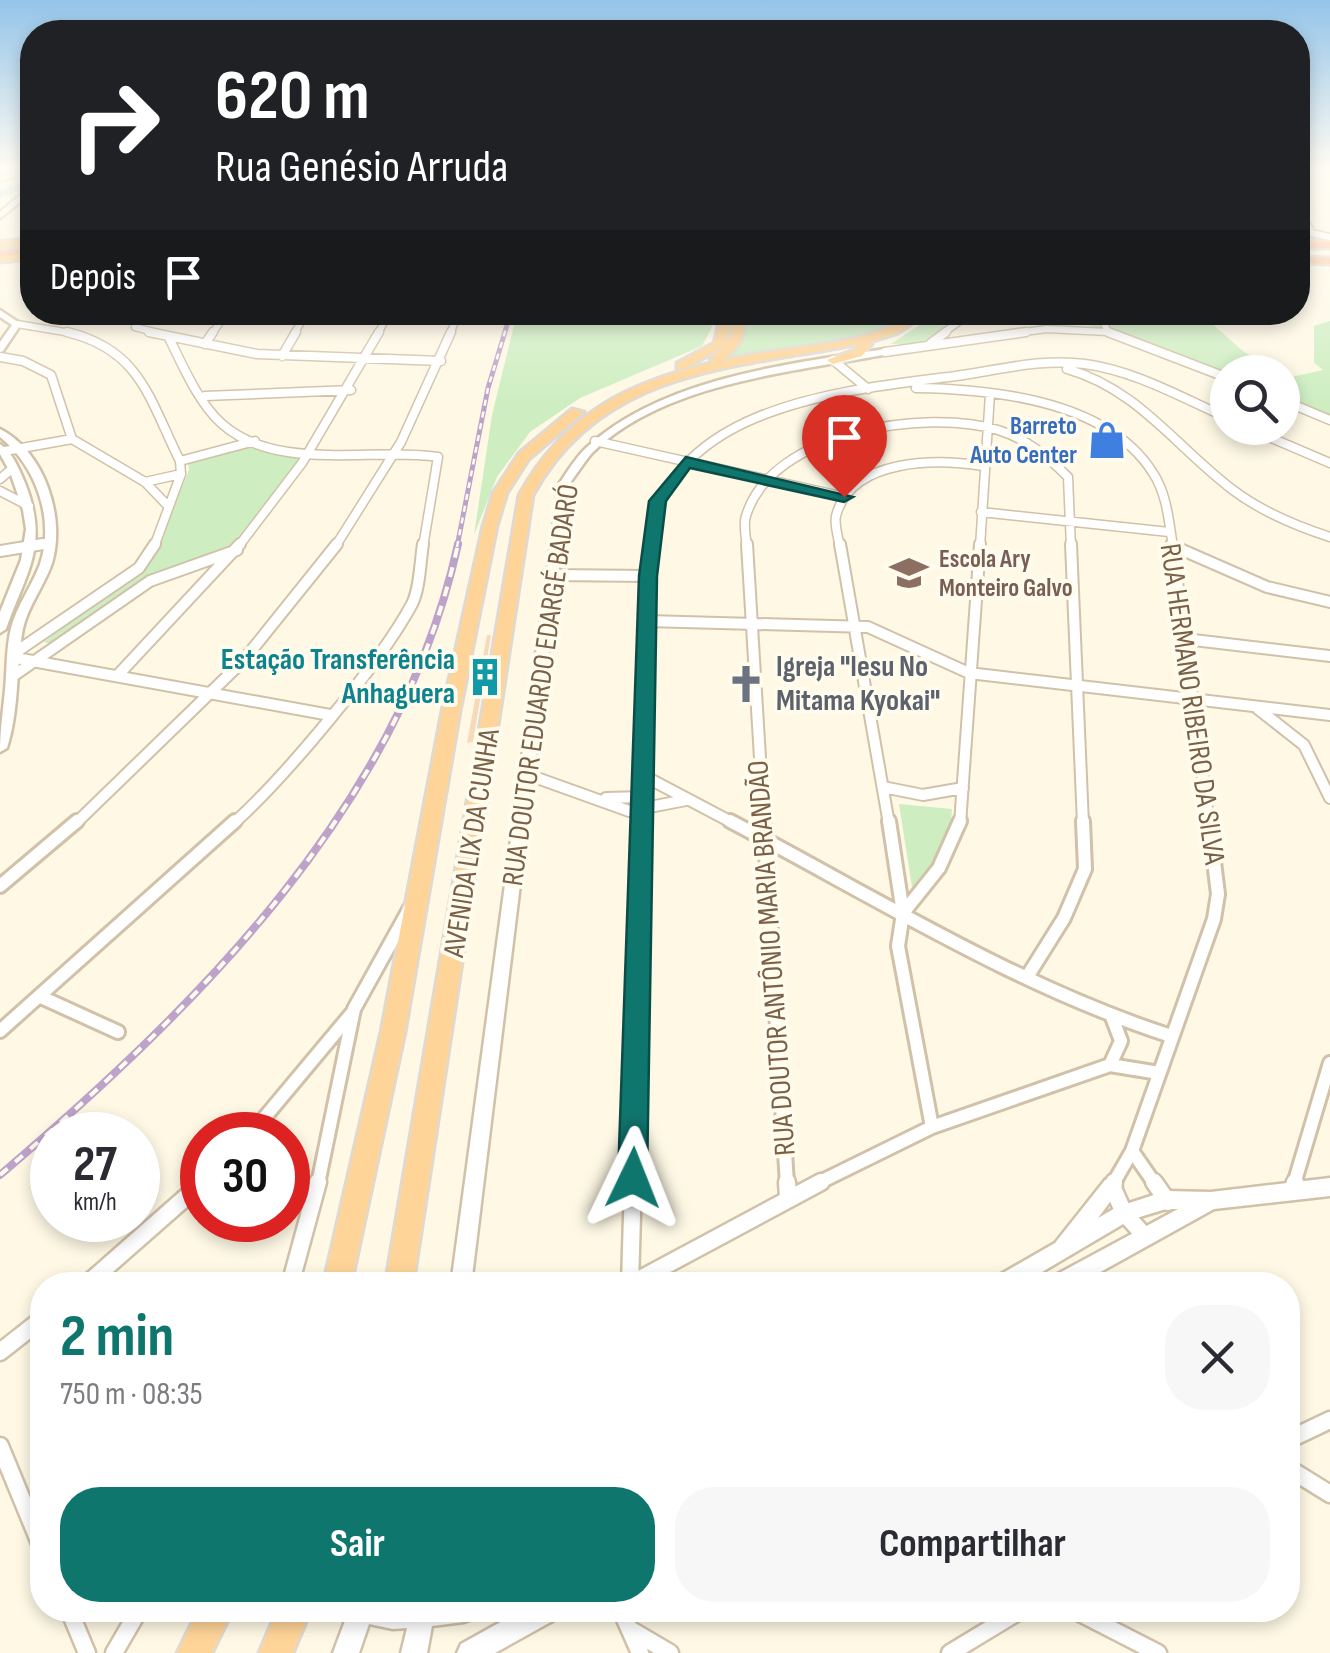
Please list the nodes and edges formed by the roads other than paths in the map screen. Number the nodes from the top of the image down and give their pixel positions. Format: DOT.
graph roads {
  1 [pos="16,322"];
  2 [pos="20,323"];
  3 [pos="0,324"];
  4 [pos="30,325"];
  5 [pos="137,325"];
  6 [pos="218,325"];
  7 [pos="300,325"];
  8 [pos="382,325"];
  9 [pos="454,325"];
  10 [pos="722,325"];
  11 [pos="739,325"];
  12 [pos="900,325"];
  13 [pos="958,325"];
  14 [pos="1104,325"];
  15 [pos="1105,328"];
  16 [pos="952,330"];
  17 [pos="881,335"];
  18 [pos="169,338"];
  19 [pos="968,340"];
  20 [pos="205,344"];
  21 [pos="865,345"];
  22 [pos="927,346"];
  23 [pos="0,349"];
  24 [pos="885,352"];
  25 [pos="282,356"];
  26 [pos="0,358"];
  27 [pos="366,360"];
  28 [pos="833,360"];
  29 [pos="441,361"];
  30 [pos="1028,366"];
  31 [pos="1210,371"];
  32 [pos="935,379"];
  33 [pos="674,380"];
  34 [pos="1147,384"];
  35 [pos="950,388"];
  36 [pos="351,390"];
  37 [pos="866,390"];
  38 [pos="1121,392"];
  39 [pos="990,394"];
  40 [pos="206,396"];
  41 [pos="1300,408"];
  42 [pos="1210,410"];
  43 [pos="1330,420"];
  44 [pos="986,427"];
  45 [pos="0,432"];
  46 [pos="72,440"];
  47 [pos="255,441"];
  48 [pos="595,441"];
  49 [pos="1288,445"];
  50 [pos="22,448"];
  51 [pos="2,449"];
  52 [pos="313,453"];
  53 [pos="398,454"];
  54 [pos="180,461"];
  55 [pos="686,462"];
  56 [pos="1330,463"];
  57 [pos="983,466"];
  58 [pos="13,468"];
  59 [pos="180,474"];
  60 [pos="0,479"];
  61 [pos="764,479"];
  62 [pos="145,482"];
  63 [pos="0,491"];
  64 [pos="844,497"];
  65 [pos="29,506"];
  66 [pos="168,506"];
  67 [pos="981,512"];
  68 [pos="1072,522"];
  69 [pos="1169,532"];
  70 [pos="1330,537"];
  71 [pos="51,543"];
  72 [pos="1171,545"];
  73 [pos="34,546"];
  74 [pos="0,550"];
  75 [pos="237,550"];
  76 [pos="552,575"];
  77 [pos="648,576"];
  78 [pos="1330,602"];
  79 [pos="647,621"];
  80 [pos="750,622"];
  81 [pos="852,625"];
  82 [pos="0,629"];
  83 [pos="50,630"];
  84 [pos="16,631"];
  85 [pos="1185,639"];
  86 [pos="1330,656"];
  87 [pos="35,658"];
  88 [pos="16,661"];
  89 [pos="0,662"];
  90 [pos="969,673"];
  91 [pos="117,676"];
  92 [pos="0,677"];
  93 [pos="1080,686"];
  94 [pos="215,694"];
  95 [pos="1194,699"];
  96 [pos="1254,706"];
  97 [pos="330,715"];
  98 [pos="1330,715"];
  99 [pos="0,748"];
  100 [pos="526,774"];
  101 [pos="646,777"];
  102 [pos="882,788"];
  103 [pos="964,788"];
  104 [pos="909,796"];
  105 [pos="644,797"];
  106 [pos="935,797"];
  107 [pos="602,798"];
  108 [pos="1330,798"];
  109 [pos="686,800"];
  110 [pos="887,808"];
  111 [pos="643,812"];
  112 [pos="962,814"];
  113 [pos="766,840"];
  114 [pos="0,886"];
  115 [pos="420,892"];
  116 [pos="903,913"];
  117 [pos="1027,977"];
  118 [pos="42,998"];
  119 [pos="354,1010"];
  120 [pos="1112,1017"];
  121 [pos="0,1031"];
  122 [pos="118,1032"];
  123 [pos="1171,1036"];
  124 [pos="1330,1063"];
  125 [pos="1110,1065"];
  126 [pos="1159,1074"];
  127 [pos="269,1112"];
  128 [pos="932,1128"];
  129 [pos="1132,1151"];
  130 [pos="1112,1186"];
  131 [pos="1330,1188"];
  132 [pos="1292,1192"];
  133 [pos="788,1198"];
  134 [pos="180,1202"];
  135 [pos="1174,1208"];
  136 [pos="414,1212"];
  137 [pos="1124,1213"];
  138 [pos="1144,1234"];
  139 [pos="1058,1252"];
  140 [pos="101,1272"];
  141 [pos="294,1272"];
  142 [pos="340,1272"];
  143 [pos="402,1272"];
  144 [pos="412,1272"];
  145 [pos="463,1272"];
  146 [pos="629,1272"];
  147 [pos="653,1272"];
  148 [pos="1023,1272"];
  149 [pos="1079,1272"];
  150 [pos="30,1328"];
  151 [pos="0,1352"];
  152 [pos="1330,1420"];
  153 [pos="1300,1434"];
  154 [pos="0,1446"];
  155 [pos="1300,1475"];
  156 [pos="1330,1494"];
  157 [pos="30,1519"];
  158 [pos="73,1622"];
  159 [pos="132,1622"];
  160 [pos="210,1622"];
  161 [pos="289,1622"];
  162 [pos="357,1622"];
  163 [pos="420,1622"];
  164 [pos="526,1622"];
  165 [pos="626,1622"];
  166 [pos="1002,1622"];
  167 [pos="1097,1622"];
  168 [pos="630,1630"];
  169 [pos="86,1653"];
  170 [pos="114,1653"];
  171 [pos="194,1653"];
  172 [pos="276,1653"];
  173 [pos="346,1653"];
  174 [pos="414,1653"];
  175 [pos="470,1653"];
  176 [pos="640,1653"];
  177 [pos="670,1653"];
  178 [pos="950,1653"];
  179 [pos="1158,1653"];
  1 -- 2 [label="street"];
  1 -- 3 [label="street"];
  1 -- 23 [label="street"];
  4 -- 54 [label="street"];
  5 -- 18 [label="street"];
  6 -- 20 [label="street"];
  7 -- 25 [label="street"];
  8 -- 27 [label="street"];
  9 -- 29 [label="street"];
  10 -- 115 [label="highway, AVENIDA LIX DA CUNHA"];
  11 -- 33 [label="highway"];
  12 -- 17 [label="highway, AVENIDA LIX DA CUNHA"];
  13 -- 16 [label="street"];
  14 -- 15 [label="street"];
  15 -- 19 [label="street, RUA DOUTOR EDUARDO EDARGÉ BADARÓ"];
  15 -- 31 [label="street, RUA DOUTOR EDUARDO EDARGÉ BADARÓ"];
  16 -- 19 [label="street"];
  16 -- 22 [label="street"];
  17 -- 21 [label="highway"];
  17 -- 33 [label="highway, AVENIDA LIX DA CUNHA"];
  18 -- 20 [label="street"];
  18 -- 40 [label="street"];
  19 -- 22 [label="street, RUA DOUTOR EDUARDO EDARGÉ BADARÓ"];
  20 -- 25 [label="street"];
  21 -- 24 [label="highway"];
  21 -- 28 [label="highway"];
  22 -- 24 [label="street, RUA DOUTOR EDUARDO EDARGÉ BADARÓ"];
  24 -- 28 [label="street, RUA DOUTOR EDUARDO EDARGÉ BADARÓ"];
  25 -- 27 [label="street"];
  26 -- 46 [label="street"];
  27 -- 29 [label="street"];
  27 -- 36 [label="street"];
  28 -- 37 [label="street"];
  28 -- 48 [label="street, RUA DOUTOR EDUARDO EDARGÉ BADARÓ"];
  29 -- 53 [label="street"];
  30 -- 32 [label="street"];
  30 -- 34 [label="street"];
  30 -- 38 [label="street"];
  32 -- 35 [label="street, RUA HERMANO RIBEIRO DA SILVA"];
  32 -- 37 [label="street"];
  33 -- 136 [label="highway, AVENIDA LIX DA CUNHA"];
  34 -- 38 [label="street"];
  34 -- 42 [label="street"];
  35 -- 37 [label="street, RUA HERMANO RIBEIRO DA SILVA"];
  35 -- 39 [label="street, RUA HERMANO RIBEIRO DA SILVA"];
  36 -- 40 [label="street"];
  36 -- 52 [label="street"];
  37 -- 55 [label="street"];
  38 -- 70 [label="street"];
  39 -- 44 [label="street"];
  39 -- 69 [label="street, RUA HERMANO RIBEIRO DA SILVA"];
  40 -- 47 [label="street"];
  41 -- 43 [label="street"];
  44 -- 57 [label="street"];
  44 -- 61 [label="street"];
  44 -- 68 [label="street"];
  45 -- 50 [label="street"];
  46 -- 50 [label="street"];
  46 -- 62 [label="street"];
  47 -- 52 [label="street"];
  47 -- 54 [label="street"];
  48 -- 55 [label="street"];
  48 -- 76 [label="street, RUA DOUTOR EDUARDO EDARGÉ BADARÓ"];
  49 -- 56 [label="street"];
  50 -- 51 [label="street"];
  50 -- 71 [label="street"];
  51 -- 58 [label="street"];
  52 -- 53 [label="street"];
  52 -- 75 [label="street"];
  53 -- 94 [label="street"];
  53 -- 97 [label="street"];
  54 -- 59 [label="street"];
  55 -- 61 [label="street"];
  55 -- 77 [label="street"];
  57 -- 64 [label="street"];
  57 -- 67 [label="street"];
  58 -- 60 [label="street"];
  58 -- 65 [label="street"];
  59 -- 62 [label="street"];
  59 -- 66 [label="street"];
  61 -- 64 [label="street"];
  61 -- 80 [label="street, RUA DOUTOR ANTÔNIO MARIA BRANDÃO"];
  62 -- 66 [label="street"];
  63 -- 65 [label="street"];
  64 -- 81 [label="street"];
  65 -- 73 [label="street"];
  66 -- 83 [label="street"];
  67 -- 68 [label="street"];
  67 -- 90 [label="street"];
  68 -- 69 [label="street"];
  68 -- 93 [label="street"];
  69 -- 72 [label="street, RUA HERMANO RIBEIRO DA SILVA"];
  71 -- 73 [label="street"];
  71 -- 84 [label="street"];
  72 -- 78 [label="street"];
  72 -- 85 [label="street, RUA HERMANO RIBEIRO DA SILVA"];
  73 -- 74 [label="street"];
  73 -- 82 [label="street"];
  75 -- 87 [label="street"];
  75 -- 91 [label="street"];
  76 -- 77 [label="street"];
  76 -- 100 [label="street, RUA DOUTOR EDUARDO EDARGÉ BADARÓ"];
  77 -- 79 [label="street"];
  79 -- 80 [label="street"];
  79 -- 101 [label="street"];
  80 -- 81 [label="street"];
  80 -- 113 [label="street, RUA DOUTOR ANTÔNIO MARIA BRANDÃO"];
  81 -- 90 [label="street"];
  81 -- 102 [label="street"];
  83 -- 84 [label="street"];
  83 -- 88 [label="street"];
  84 -- 88 [label="street"];
  85 -- 86 [label="street"];
  85 -- 95 [label="street, RUA HERMANO RIBEIRO DA SILVA"];
  87 -- 88 [label="street"];
  87 -- 91 [label="street"];
  88 -- 89 [label="street"];
  88 -- 92 [label="street"];
  88 -- 99 [label="street"];
  90 -- 93 [label="street"];
  90 -- 103 [label="street"];
  91 -- 94 [label="street"];
  93 -- 95 [label="street"];
  93 -- 117 [label="street"];
  94 -- 97 [label="street"];
  94 -- 114 [label="street"];
  95 -- 96 [label="street"];
  95 -- 123 [label="street, RUA HERMANO RIBEIRO DA SILVA"];
  96 -- 98 [label="street"];
  96 -- 108 [label="street"];
  97 -- 118 [label="street"];
  100 -- 107 [label="street"];
  100 -- 145 [label="street, RUA DOUTOR EDUARDO EDARGÉ BADARÓ"];
  101 -- 105 [label="street"];
  101 -- 109 [label="street"];
  102 -- 104 [label="street"];
  102 -- 110 [label="street"];
  103 -- 106 [label="street"];
  103 -- 112 [label="street"];
  104 -- 106 [label="street"];
  104 -- 110 [label="street"];
  105 -- 107 [label="street"];
  105 -- 111 [label="street"];
  106 -- 112 [label="street"];
  107 -- 111 [label="street"];
  109 -- 111 [label="street"];
  109 -- 113 [label="street"];
  110 -- 116 [label="street"];
  111 -- 146 [label="street"];
  112 -- 116 [label="street"];
  113 -- 116 [label="street"];
  113 -- 133 [label="street, RUA DOUTOR ANTÔNIO MARIA BRANDÃO"];
  115 -- 119 [label="street"];
  115 -- 142 [label="highway, AVENIDA LIX DA CUNHA"];
  116 -- 117 [label="street"];
  116 -- 128 [label="street"];
  117 -- 120 [label="street"];
  118 -- 121 [label="street"];
  118 -- 122 [label="street"];
  119 -- 127 [label="street"];
  119 -- 141 [label="street"];
  120 -- 123 [label="street"];
  120 -- 125 [label="street"];
  123 -- 126 [label="street, RUA HERMANO RIBEIRO DA SILVA"];
  124 -- 132 [label="street"];
  125 -- 126 [label="street"];
  125 -- 128 [label="street"];
  126 -- 129 [label="street, RUA HERMANO RIBEIRO DA SILVA"];
  128 -- 133 [label="street"];
  129 -- 130 [label="street, RUA HERMANO RIBEIRO DA SILVA"];
  129 -- 135 [label="street"];
  130 -- 137 [label="street"];
  130 -- 139 [label="street"];
  131 -- 132 [label="street"];
  132 -- 135 [label="street"];
  133 -- 147 [label="street"];
  134 -- 140 [label="street"];
  135 -- 137 [label="street"];
  135 -- 138 [label="street"];
  136 -- 143 [label="highway, AVENIDA LIX DA CUNHA"];
  136 -- 144 [label="street"];
  137 -- 138 [label="street"];
  137 -- 139 [label="street"];
  138 -- 149 [label="street"];
  139 -- 148 [label="street"];
  150 -- 151 [label="street"];
  152 -- 153 [label="street"];
  154 -- 157 [label="street"];
  155 -- 156 [label="street"];
  158 -- 169 [label="street"];
  159 -- 170 [label="street"];
  160 -- 171 [label="highway"];
  161 -- 172 [label="highway"];
  162 -- 173 [label="street"];
  163 -- 174 [label="street"];
  164 -- 175 [label="street"];
  165 -- 168 [label="street"];
  166 -- 178 [label="street"];
  167 -- 179 [label="street"];
  168 -- 176 [label="street"];
  168 -- 177 [label="street"];
}
